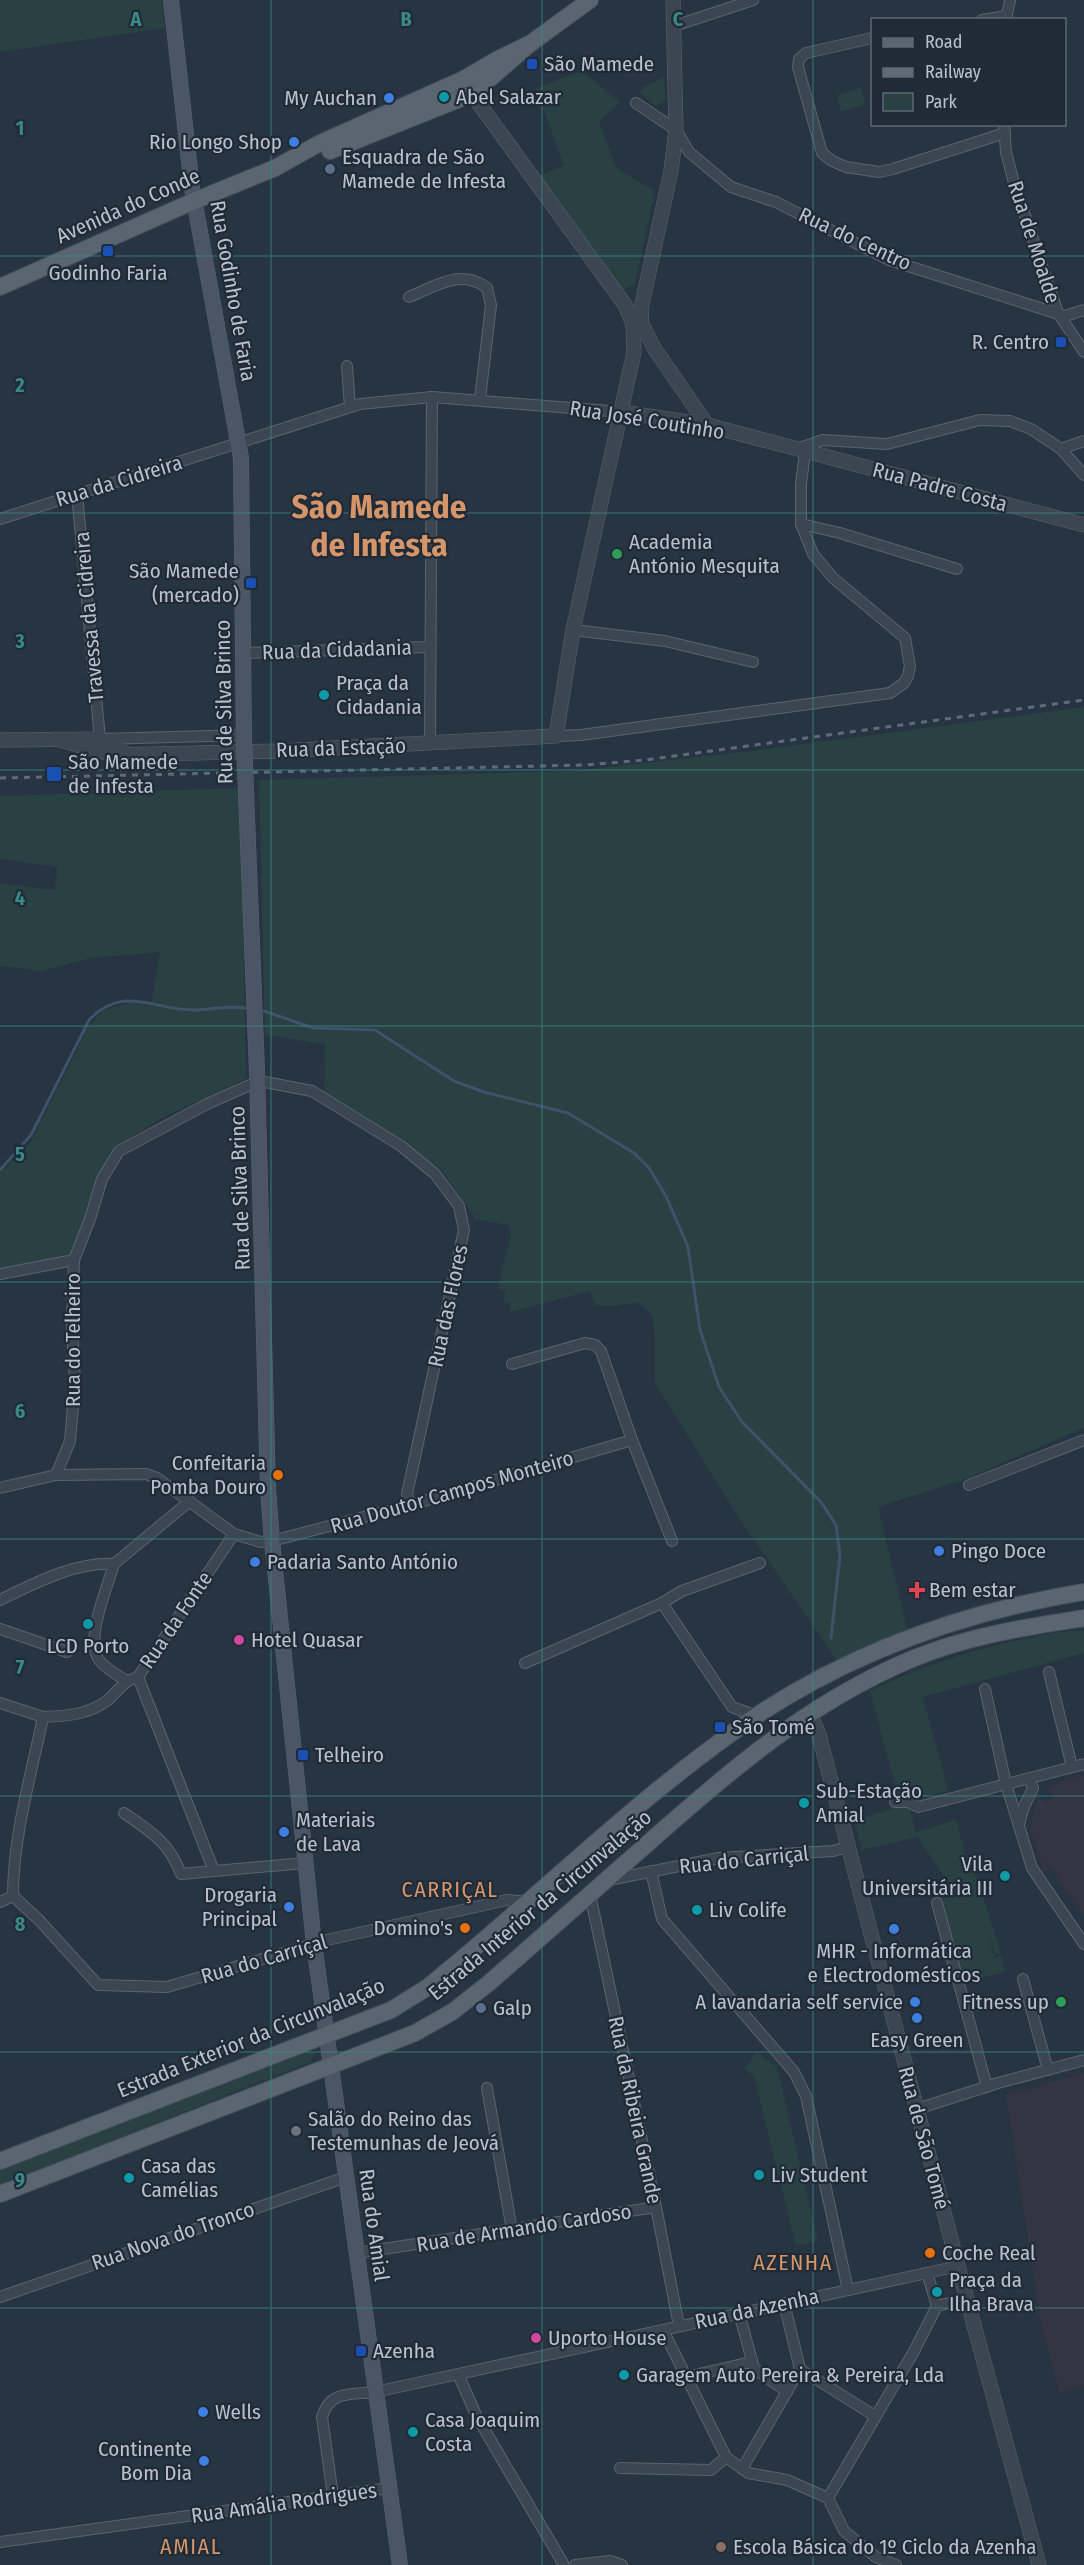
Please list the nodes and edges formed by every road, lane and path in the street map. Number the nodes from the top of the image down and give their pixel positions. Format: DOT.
graph roads {
  1 [pos="171,0"];
  2 [pos="590,0"];
  3 [pos="673,0"];
  4 [pos="753,0"];
  5 [pos="1010,0"];
  6 [pos="1006,18"];
  7 [pos="674,26"];
  8 [pos="871,38"];
  9 [pos="531,44"];
  10 [pos="498,59"];
  11 [pos="472,94"];
  12 [pos="636,103"];
  13 [pos="1004,129"];
  14 [pos="676,130"];
  15 [pos="275,168"];
  16 [pos="194,201"];
  17 [pos="0,287"];
  18 [pos="409,297"];
  19 [pos="644,300"];
  20 [pos="625,305"];
  21 [pos="1084,310"];
  22 [pos="1058,312"];
  23 [pos="638,324"];
  24 [pos="654,348"];
  25 [pos="634,352"];
  26 [pos="1084,352"];
  27 [pos="347,366"];
  28 [pos="432,397"];
  29 [pos="480,399"];
  30 [pos="350,407"];
  31 [pos="622,412"];
  32 [pos="707,425"];
  33 [pos="1084,441"];
  34 [pos="238,444"];
  35 [pos="1061,449"];
  36 [pos="800,451"];
  37 [pos="1084,475"];
  38 [pos="77,494"];
  39 [pos="0,519"];
  40 [pos="801,524"];
  41 [pos="1084,525"];
  42 [pos="957,569"];
  43 [pos="244,590"];
  44 [pos="573,630"];
  45 [pos="429,648"];
  46 [pos="244,653"];
  47 [pos="753,662"];
  48 [pos="556,736"];
  49 [pos="245,738"];
  50 [pos="56,739"];
  51 [pos="100,739"];
  52 [pos="0,740"];
  53 [pos="430,744"];
  54 [pos="126,753"];
  55 [pos="258,1078"];
  56 [pos="74,1260"];
  57 [pos="0,1274"];
  58 [pos="512,1364"];
  59 [pos="632,1440"];
  60 [pos="1084,1440"];
  61 [pos="56,1475"];
  62 [pos="969,1485"];
  63 [pos="0,1488"];
  64 [pos="190,1501"];
  65 [pos="410,1505"];
  66 [pos="234,1534"];
  67 [pos="272,1541"];
  68 [pos="672,1541"];
  69 [pos="760,1563"];
  70 [pos="114,1564"];
  71 [pos="1084,1592"];
  72 [pos="0,1600"];
  73 [pos="662,1604"];
  74 [pos="1084,1618"];
  75 [pos="0,1629"];
  76 [pos="67,1652"];
  77 [pos="868,1654"];
  78 [pos="525,1663"];
  79 [pos="1049,1672"];
  80 [pos="138,1677"];
  81 [pos="125,1680"];
  82 [pos="985,1689"];
  83 [pos="780,1701"];
  84 [pos="0,1703"];
  85 [pos="732,1707"];
  86 [pos="810,1712"];
  87 [pos="757,1716"];
  88 [pos="43,1717"];
  89 [pos="731,1734"];
  90 [pos="1084,1764"];
  91 [pos="1072,1767"];
  92 [pos="1053,1772"];
  93 [pos="1029,1778"];
  94 [pos="298,1783"];
  95 [pos="1006,1784"];
  96 [pos="1030,1794"];
  97 [pos="895,1802"];
  98 [pos="124,1813"];
  99 [pos="1019,1825"];
  100 [pos="847,1847"];
  101 [pos="305,1863"];
  102 [pos="214,1871"];
  103 [pos="651,1871"];
  104 [pos="606,1880"];
  105 [pos="590,1894"];
  106 [pos="13,1896"];
  107 [pos="0,1902"];
  108 [pos="528,1902"];
  109 [pos="937,1903"];
  110 [pos="314,1944"];
  111 [pos="1084,1944"];
  112 [pos="1023,1979"];
  113 [pos="326,2035"];
  114 [pos="1084,2060"];
  115 [pos="330,2064"];
  116 [pos="1048,2070"];
  117 [pos="987,2087"];
  118 [pos="487,2088"];
  119 [pos="916,2109"];
  120 [pos="0,2161"];
  121 [pos="346,2177"];
  122 [pos="0,2194"];
  123 [pos="656,2207"];
  124 [pos="512,2230"];
  125 [pos="357,2253"];
  126 [pos="958,2266"];
  127 [pos="927,2273"];
  128 [pos="848,2290"];
  129 [pos="0,2297"];
  130 [pos="967,2299"];
  131 [pos="784,2303"];
  132 [pos="937,2306"];
  133 [pos="739,2313"];
  134 [pos="679,2326"];
  135 [pos="663,2330"];
  136 [pos="751,2362"];
  137 [pos="800,2369"];
  138 [pos="458,2374"];
  139 [pos="686,2377"];
  140 [pos="375,2392"];
  141 [pos="787,2392"];
  142 [pos="874,2416"];
  143 [pos="726,2457"];
  144 [pos="620,2468"];
  145 [pos="742,2469"];
  146 [pos="389,2488"];
  147 [pos="333,2496"];
  148 [pos="828,2498"];
  149 [pos="0,2542"];
  150 [pos="400,2565"];
  151 [pos="564,2565"];
  152 [pos="575,2565"];
  153 [pos="622,2565"];
  154 [pos="896,2565"];
  155 [pos="1039,2565"];
  1 -- 16 [label="main road, Rua Godinho de Faria"];
  2 -- 9 [label="main road, Avenida do Conde"];
  3 -- 7 [label="street"];
  4 -- 7 [label="street"];
  5 -- 6 [label="street"];
  7 -- 14 [label="street"];
  8 -- 13 [label="street"];
  9 -- 10 [label="main road, Avenida do Conde"];
  9 -- 11 [label="main road, Avenida do Conde"];
  10 -- 11 [label="street, Avenida do Conde"];
  10 -- 15 [label="main road, Avenida do Conde"];
  11 -- 15 [label="main road, Avenida do Conde"];
  11 -- 20 [label="street"];
  12 -- 14 [label="street"];
  13 -- 22 [label="street, Rua de Moalde"];
  14 -- 19 [label="street"];
  14 -- 22 [label="street, Rua do Centro"];
  15 -- 16 [label="main road, Avenida do Conde"];
  16 -- 17 [label="main road, Avenida do Conde"];
  16 -- 34 [label="main road, Rua Godinho de Faria"];
  18 -- 29 [label="street"];
  19 -- 20 [label="street"];
  19 -- 23 [label="street"];
  20 -- 23 [label="street"];
  21 -- 22 [label="street"];
  22 -- 26 [label="street, Rua de Moalde"];
  23 -- 24 [label="street"];
  23 -- 25 [label="street"];
  24 -- 25 [label="street"];
  24 -- 32 [label="street"];
  25 -- 31 [label="street"];
  27 -- 30 [label="street"];
  28 -- 29 [label="street, Rua José Coutinho"];
  28 -- 30 [label="street, Rua José Coutinho"];
  28 -- 45 [label="street"];
  29 -- 31 [label="street, Rua José Coutinho"];
  30 -- 34 [label="street, Rua José Coutinho"];
  31 -- 32 [label="street, Rua José Coutinho"];
  31 -- 44 [label="street"];
  32 -- 36 [label="street, Rua José Coutinho"];
  33 -- 35 [label="street"];
  34 -- 38 [label="street, Rua da Cidreira"];
  34 -- 43 [label="main road, Rua Godinho de Faria"];
  35 -- 36 [label="street"];
  35 -- 37 [label="street"];
  36 -- 40 [label="street"];
  36 -- 41 [label="street, Rua Padre Costa"];
  38 -- 39 [label="street, Rua da Cidreira"];
  38 -- 51 [label="street, Travessa da Cidreira"];
  40 -- 42 [label="street"];
  40 -- 48 [label="street"];
  43 -- 46 [label="main road, Rua de Silva Brinco"];
  44 -- 47 [label="street"];
  44 -- 48 [label="street"];
  45 -- 46 [label="street, Rua da Cidadania"];
  45 -- 53 [label="street"];
  46 -- 49 [label="main road, Rua de Silva Brinco"];
  48 -- 53 [label="street, Rua da Estação"];
  49 -- 51 [label="street, Rua da Estação"];
  49 -- 55 [label="main road, Rua de Silva Brinco, bridge"];
  50 -- 51 [label="street, Rua da Estação"];
  50 -- 52 [label="street, Rua da Estação"];
  50 -- 54 [label="street, Rua da Estação"];
  51 -- 54 [label="street, Rua da Estação"];
  53 -- 54 [label="street, Rua da Estação"];
  55 -- 56 [label="street, Rua do Telheiro"];
  55 -- 65 [label="street, Rua das Flores"];
  55 -- 67 [label="main road, Rua de Silva Brinco"];
  56 -- 57 [label="street"];
  56 -- 61 [label="street, Rua do Telheiro"];
  58 -- 59 [label="street"];
  59 -- 65 [label="street, Rua Doutor Campos Monteiro"];
  59 -- 68 [label="street"];
  60 -- 62 [label="street"];
  61 -- 63 [label="street"];
  61 -- 64 [label="street"];
  64 -- 66 [label="street"];
  64 -- 70 [label="street"];
  65 -- 67 [label="street, Rua Doutor Campos Monteiro"];
  66 -- 67 [label="street"];
  66 -- 80 [label="street, Rua da Fonte"];
  67 -- 94 [label="main road, Rua de Silva Brinco"];
  69 -- 73 [label="street"];
  70 -- 72 [label="street"];
  70 -- 81 [label="street"];
  71 -- 77 [label="main road, Estrada Exterior da Circunvalação"];
  73 -- 78 [label="street"];
  73 -- 85 [label="street"];
  74 -- 86 [label="main road, Estrada Interior da Circunvalação"];
  75 -- 76 [label="street"];
  77 -- 83 [label="main road, Estrada Exterior da Circunvalação"];
  77 -- 86 [label="main road"];
  79 -- 91 [label="street"];
  80 -- 81 [label="street, Rua da Fonte"];
  80 -- 102 [label="street"];
  81 -- 88 [label="street, Rua da Fonte"];
  82 -- 95 [label="street"];
  83 -- 86 [label="main road"];
  83 -- 87 [label="main road, Estrada Exterior da Circunvalação"];
  84 -- 88 [label="street"];
  85 -- 87 [label="street"];
  85 -- 89 [label="street"];
  86 -- 100 [label="street, Rua de São Tomé"];
  86 -- 104 [label="main road, Estrada Interior da Circunvalação"];
  87 -- 89 [label="main road, Estrada Exterior da Circunvalação"];
  88 -- 106 [label="street"];
  89 -- 108 [label="main road, Estrada Exterior da Circunvalação"];
  90 -- 91 [label="street"];
  91 -- 92 [label="street"];
  92 -- 93 [label="street"];
  92 -- 96 [label="street"];
  93 -- 95 [label="street"];
  93 -- 96 [label="street"];
  94 -- 101 [label="main road, Rua do Amial"];
  95 -- 97 [label="street"];
  95 -- 99 [label="street"];
  96 -- 99 [label="street"];
  98 -- 102 [label="street"];
  99 -- 111 [label="street"];
  100 -- 103 [label="street, Rua do Carriçal"];
  100 -- 119 [label="street, Rua de São Tomé"];
  101 -- 102 [label="street"];
  101 -- 110 [label="main road, Rua do Amial"];
  103 -- 104 [label="street, Rua do Carriçal"];
  103 -- 128 [label="street"];
  104 -- 105 [label="main road, Estrada Interior da Circunvalação"];
  105 -- 115 [label="main road, Estrada Interior da Circunvalação"];
  105 -- 123 [label="street, Rua da Ribeira Grande"];
  106 -- 107 [label="street"];
  106 -- 110 [label="street, Rua do Carriçal"];
  108 -- 110 [label="street, Rua do Carriçal"];
  108 -- 113 [label="main road, Estrada Exterior da Circunvalação"];
  109 -- 117 [label="street"];
  110 -- 113 [label="main road, Rua do Amial"];
  112 -- 116 [label="street"];
  113 -- 115 [label="main road, Rua do Amial"];
  113 -- 120 [label="main road, Estrada Exterior da Circunvalação"];
  114 -- 116 [label="street"];
  115 -- 121 [label="main road, Rua do Amial"];
  115 -- 122 [label="main road, Estrada Interior da Circunvalação"];
  116 -- 117 [label="street"];
  117 -- 119 [label="street"];
  118 -- 124 [label="street"];
  119 -- 126 [label="street, Rua de São Tomé"];
  121 -- 125 [label="main road, Rua do Amial"];
  121 -- 129 [label="street, Rua Nova do Tronco"];
  123 -- 124 [label="street, Rua de Armando Cardoso"];
  123 -- 134 [label="street, Rua da Ribeira Grande"];
  124 -- 125 [label="street, Rua de Armando Cardoso"];
  125 -- 140 [label="main road, Rua do Amial"];
  126 -- 127 [label="street"];
  126 -- 130 [label="street, Rua de São Tomé"];
  127 -- 128 [label="street, Rua da Azenha"];
  127 -- 132 [label="street"];
  128 -- 131 [label="street, Rua da Azenha"];
  130 -- 132 [label="street"];
  130 -- 155 [label="street, Rua de São Tomé"];
  131 -- 133 [label="street, Rua da Azenha"];
  131 -- 137 [label="street"];
  132 -- 142 [label="street"];
  133 -- 134 [label="street, Rua da Azenha"];
  133 -- 136 [label="street"];
  134 -- 135 [label="street, Rua da Azenha"];
  135 -- 138 [label="street, Rua da Azenha"];
  135 -- 139 [label="street"];
  136 -- 139 [label="street"];
  136 -- 141 [label="street"];
  137 -- 141 [label="street"];
  137 -- 142 [label="street"];
  138 -- 140 [label="street, Rua da Azenha"];
  138 -- 151 [label="street"];
  139 -- 143 [label="street"];
  140 -- 146 [label="main road, Rua do Amial"];
  140 -- 147 [label="street, Rua da Azenha"];
  141 -- 145 [label="street"];
  142 -- 148 [label="street"];
  143 -- 144 [label="street"];
  143 -- 145 [label="street"];
  145 -- 148 [label="street"];
  146 -- 147 [label="street, Rua Amália Rodrigues"];
  146 -- 150 [label="main road, Rua do Amial"];
  147 -- 149 [label="street, Rua Amália Rodrigues"];
  148 -- 154 [label="street"];
  152 -- 153 [label="street"];
}
